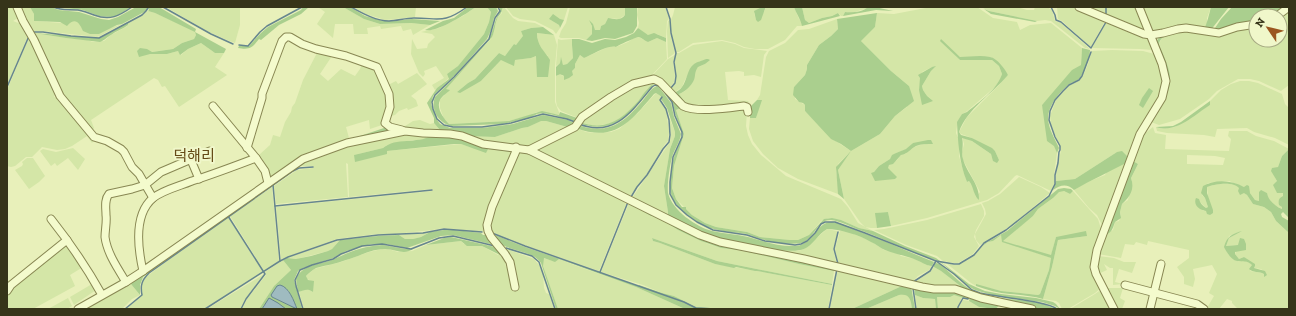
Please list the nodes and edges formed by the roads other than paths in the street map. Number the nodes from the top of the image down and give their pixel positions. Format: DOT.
graph roads {
  1 [pos="17,7"];
  2 [pos="1078,7"];
  3 [pos="1139,7"];
  4 [pos="1248,25"];
  5 [pos="1151,35"];
  6 [pos="212,106"];
  7 [pos="748,112"];
  8 [pos="405,131"];
  9 [pos="516,147"];
  10 [pos="247,148"];
  11 [pos="529,150"];
  12 [pos="210,151"];
  13 [pos="256,158"];
  14 [pos="190,160"];
  15 [pos="199,179"];
  16 [pos="268,183"];
  17 [pos="145,185"];
  18 [pos="153,198"];
  19 [pos="51,219"];
  20 [pos="67,240"];
  21 [pos="1161,264"];
  22 [pos="142,271"];
  23 [pos="126,282"];
  24 [pos="1125,285"];
  25 [pos="515,287"];
  26 [pos="7,291"];
  27 [pos="1154,294"];
  28 [pos="102,296"];
  29 [pos="78,309"];
  30 [pos="1032,309"];
  31 [pos="1114,309"];
  32 [pos="1150,309"];
  33 [pos="1204,309"];
  1 -- 17 [label="street"];
  2 -- 5 [label="street"];
  3 -- 5 [label="street"];
  4 -- 5 [label="street"];
  5 -- 31 [label="street"];
  6 -- 10 [label="street"];
  7 -- 11 [label="street"];
  8 -- 9 [label="street"];
  8 -- 10 [label="street"];
  8 -- 16 [label="street"];
  9 -- 11 [label="street"];
  9 -- 25 [label="street"];
  10 -- 13 [label="street"];
  11 -- 30 [label="street"];
  12 -- 14 [label="street"];
  13 -- 15 [label="street"];
  13 -- 16 [label="street"];
  14 -- 15 [label="street"];
  14 -- 17 [label="street"];
  15 -- 18 [label="street"];
  16 -- 22 [label="street"];
  17 -- 18 [label="street"];
  17 -- 23 [label="street"];
  18 -- 22 [label="street"];
  19 -- 20 [label="street"];
  20 -- 26 [label="street"];
  20 -- 28 [label="street"];
  21 -- 27 [label="street"];
  22 -- 23 [label="street"];
  23 -- 28 [label="street"];
  24 -- 27 [label="street"];
  27 -- 32 [label="street"];
  27 -- 33 [label="street"];
  28 -- 29 [label="street"];
}
